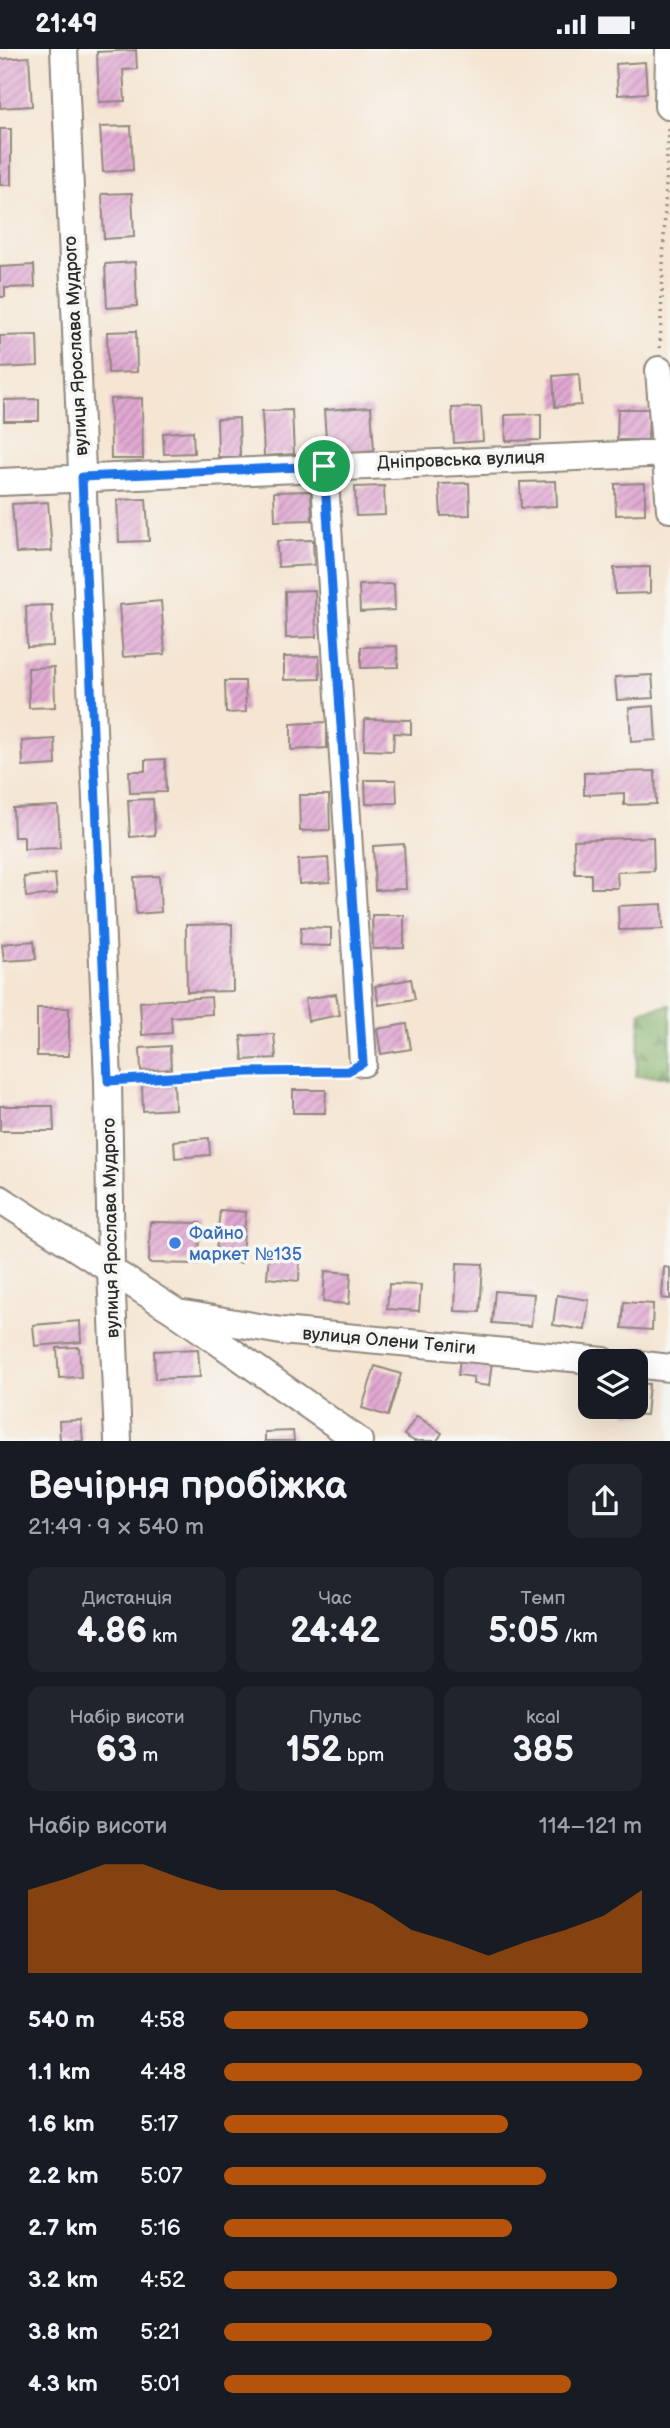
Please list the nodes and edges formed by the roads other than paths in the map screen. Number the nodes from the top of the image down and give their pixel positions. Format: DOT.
graph roads {
  1 [pos="64,49"];
  2 [pos="669,49"];
  3 [pos="668,106"];
  4 [pos="659,370"];
  5 [pos="667,453"];
  6 [pos="324,466"];
  7 [pos="82,477"];
  8 [pos="0,482"];
  9 [pos="670,509"];
  10 [pos="363,1063"];
  11 [pos="0,1199"];
  12 [pos="111,1270"];
  13 [pos="176,1313"];
  14 [pos="578,1359"];
  15 [pos="648,1365"];
  16 [pos="670,1368"];
  17 [pos="118,1441"];
  18 [pos="359,1441"];
  1 -- 7 [label="street, вулиця Ярослава Мудрого"];
  2 -- 3 [label="street"];
  4 -- 5 [label="street"];
  5 -- 6 [label="street, Дніпровська вулиця"];
  5 -- 9 [label="street"];
  6 -- 7 [label="street, Дніпровська вулиця"];
  6 -- 10 [label="street"];
  7 -- 8 [label="street, Дніпровська вулиця"];
  7 -- 12 [label="street, вулиця Ярослава Мудрого"];
  11 -- 12 [label="street"];
  12 -- 13 [label="street"];
  12 -- 17 [label="street, вулиця Ярослава Мудрого"];
  13 -- 14 [label="street, вулиця Олени Теліги"];
  13 -- 18 [label="street"];
  15 -- 16 [label="street"];
}
